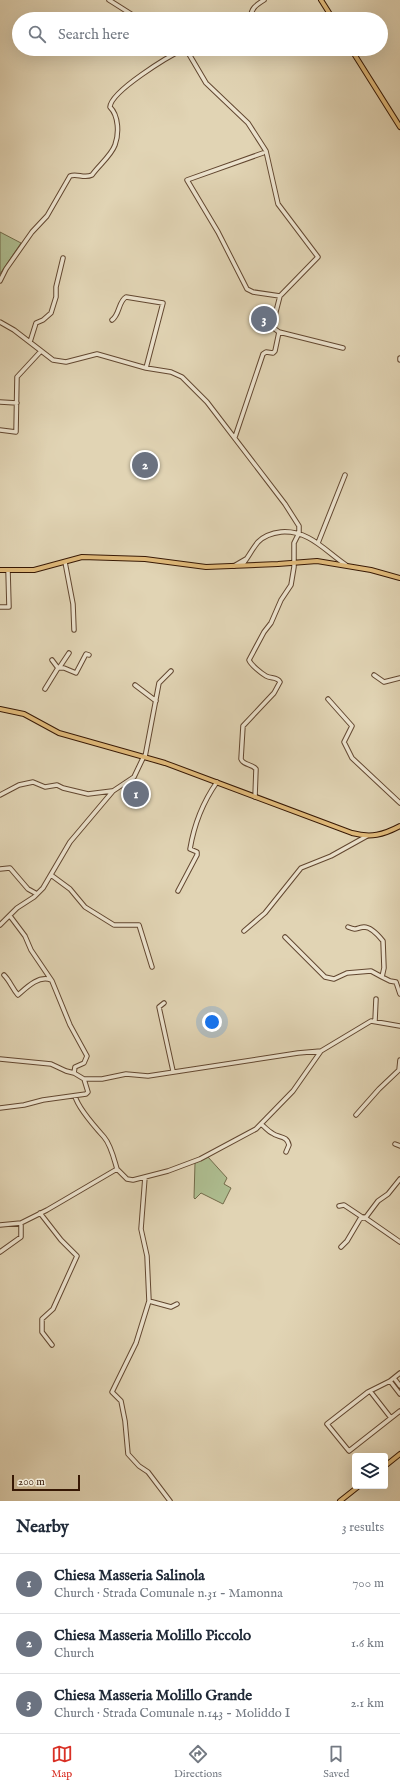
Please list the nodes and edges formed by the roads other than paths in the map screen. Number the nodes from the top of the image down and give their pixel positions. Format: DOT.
graph roads {
  1 [pos="109,0"];
  2 [pos="264,0"];
  3 [pos="321,0"];
  4 [pos="128,12"];
  5 [pos="250,12"];
  6 [pos="329,12"];
  7 [pos="172,56"];
  8 [pos="189,56"];
  9 [pos="356,56"];
  10 [pos="400,127"];
  11 [pos="264,153"];
  12 [pos="63,258"];
  13 [pos="0,281"];
  14 [pos="280,296"];
  15 [pos="112,320"];
  16 [pos="0,322"];
  17 [pos="279,332"];
  18 [pos="30,342"];
  19 [pos="343,348"];
  20 [pos="41,351"];
  21 [pos="146,368"];
  22 [pos="0,402"];
  23 [pos="17,403"];
  24 [pos="0,430"];
  25 [pos="235,437"];
  26 [pos="345,475"];
  27 [pos="299,533"];
  28 [pos="318,543"];
  29 [pos="251,554"];
  30 [pos="332,556"];
  31 [pos="66,562"];
  32 [pos="295,562"];
  33 [pos="334,562"];
  34 [pos="242,565"];
  35 [pos="346,565"];
  36 [pos="234,566"];
  37 [pos="0,570"];
  38 [pos="8,570"];
  39 [pos="400,578"];
  40 [pos="0,607"];
  41 [pos="74,630"];
  42 [pos="69,653"];
  43 [pos="89,654"];
  44 [pos="52,660"];
  45 [pos="58,668"];
  46 [pos="171,671"];
  47 [pos="374,676"];
  48 [pos="400,678"];
  49 [pos="135,685"];
  50 [pos="45,689"];
  51 [pos="328,698"];
  52 [pos="156,701"];
  53 [pos="0,709"];
  54 [pos="145,756"];
  55 [pos="217,782"];
  56 [pos="113,791"];
  57 [pos="0,795"];
  58 [pos="255,797"];
  59 [pos="400,803"];
  60 [pos="400,826"];
  61 [pos="367,836"];
  62 [pos="0,869"];
  63 [pos="51,875"];
  64 [pos="178,891"];
  65 [pos="37,894"];
  66 [pos="10,916"];
  67 [pos="0,925"];
  68 [pos="348,927"];
  69 [pos="244,931"];
  70 [pos="284,937"];
  71 [pos="152,967"];
  72 [pos="4,976"];
  73 [pos="382,977"];
  74 [pos="52,980"];
  75 [pos="400,994"];
  76 [pos="376,999"];
  77 [pos="164,1002"];
  78 [pos="375,1021"];
  79 [pos="400,1026"];
  80 [pos="321,1051"];
  81 [pos="0,1059"];
  82 [pos="400,1060"];
  83 [pos="173,1071"];
  84 [pos="74,1073"];
  85 [pos="84,1079"];
  86 [pos="75,1096"];
  87 [pos="0,1108"];
  88 [pos="356,1115"];
  89 [pos="262,1125"];
  90 [pos="395,1144"];
  91 [pos="400,1146"];
  92 [pos="286,1152"];
  93 [pos="117,1169"];
  94 [pos="145,1177"];
  95 [pos="400,1179"];
  96 [pos="339,1206"];
  97 [pos="40,1213"];
  98 [pos="363,1217"];
  99 [pos="21,1222"];
  100 [pos="0,1225"];
  101 [pos="400,1242"];
  102 [pos="341,1247"];
  103 [pos="0,1252"];
  104 [pos="149,1301"];
  105 [pos="177,1304"];
  106 [pos="52,1345"];
  107 [pos="400,1374"];
  108 [pos="392,1380"];
  109 [pos="400,1386"];
  110 [pos="370,1391"];
  111 [pos="400,1394"];
  112 [pos="400,1411"];
  113 [pos="391,1418"];
  114 [pos="400,1454"];
  115 [pos="388,1464"];
  116 [pos="355,1489"];
  117 [pos="170,1501"];
  118 [pos="340,1501"];
  1 -- 4 [label="street"];
  2 -- 5 [label="street"];
  3 -- 6 [label="main road"];
  7 -- 13 [label="street"];
  8 -- 14 [label="street"];
  9 -- 10 [label="main road"];
  11 -- 14 [label="street"];
  12 -- 18 [label="street"];
  14 -- 17 [label="street"];
  15 -- 21 [label="street"];
  16 -- 18 [label="street"];
  17 -- 19 [label="street"];
  17 -- 25 [label="street"];
  18 -- 20 [label="street"];
  20 -- 21 [label="street"];
  20 -- 23 [label="street"];
  21 -- 25 [label="street"];
  22 -- 23 [label="street"];
  23 -- 24 [label="street"];
  25 -- 27 [label="street"];
  26 -- 28 [label="street"];
  27 -- 28 [label="street"];
  27 -- 29 [label="street"];
  27 -- 32 [label="street"];
  28 -- 30 [label="street"];
  29 -- 34 [label="street"];
  29 -- 36 [label="street"];
  30 -- 33 [label="street"];
  30 -- 35 [label="street"];
  31 -- 36 [label="main road"];
  31 -- 38 [label="main road"];
  31 -- 41 [label="street"];
  32 -- 33 [label="main road"];
  32 -- 34 [label="main road"];
  32 -- 58 [label="street"];
  33 -- 35 [label="main road"];
  34 -- 36 [label="main road"];
  35 -- 39 [label="main road"];
  37 -- 38 [label="main road"];
  38 -- 40 [label="street"];
  42 -- 45 [label="street"];
  43 -- 45 [label="street"];
  44 -- 45 [label="street"];
  45 -- 50 [label="street"];
  46 -- 52 [label="street"];
  47 -- 48 [label="street"];
  49 -- 52 [label="street"];
  51 -- 59 [label="street"];
  52 -- 54 [label="street"];
  53 -- 54 [label="main road"];
  54 -- 55 [label="main road"];
  54 -- 56 [label="street"];
  55 -- 58 [label="main road"];
  55 -- 64 [label="street"];
  56 -- 57 [label="street"];
  56 -- 63 [label="street"];
  58 -- 61 [label="main road"];
  60 -- 61 [label="main road"];
  61 -- 69 [label="street"];
  62 -- 65 [label="street"];
  63 -- 65 [label="street"];
  63 -- 71 [label="street"];
  65 -- 66 [label="street"];
  66 -- 67 [label="street"];
  66 -- 74 [label="street"];
  68 -- 73 [label="street"];
  70 -- 73 [label="street"];
  72 -- 74 [label="street"];
  73 -- 75 [label="street"];
  74 -- 84 [label="street"];
  76 -- 78 [label="street"];
  77 -- 83 [label="street"];
  78 -- 79 [label="street"];
  78 -- 80 [label="street"];
  80 -- 83 [label="street"];
  80 -- 89 [label="street"];
  81 -- 84 [label="street"];
  82 -- 88 [label="street"];
  83 -- 85 [label="street"];
  84 -- 85 [label="street"];
  85 -- 86 [label="street"];
  86 -- 87 [label="street"];
  86 -- 93 [label="street"];
  89 -- 92 [label="street"];
  89 -- 94 [label="street"];
  90 -- 91 [label="street"];
  93 -- 94 [label="street"];
  93 -- 97 [label="street"];
  94 -- 104 [label="street"];
  95 -- 98 [label="street"];
  96 -- 98 [label="street"];
  97 -- 99 [label="street"];
  97 -- 106 [label="street"];
  98 -- 101 [label="street"];
  98 -- 102 [label="street"];
  99 -- 100 [label="street"];
  99 -- 103 [label="street"];
  104 -- 105 [label="street"];
  104 -- 117 [label="street"];
  107 -- 108 [label="street"];
  108 -- 109 [label="street"];
  108 -- 110 [label="street"];
  108 -- 111 [label="street"];
  110 -- 113 [label="street"];
  110 -- 113 [label="street"];
  112 -- 113 [label="street"];
  114 -- 115 [label="main road"];
  116 -- 118 [label="main road"];
}
